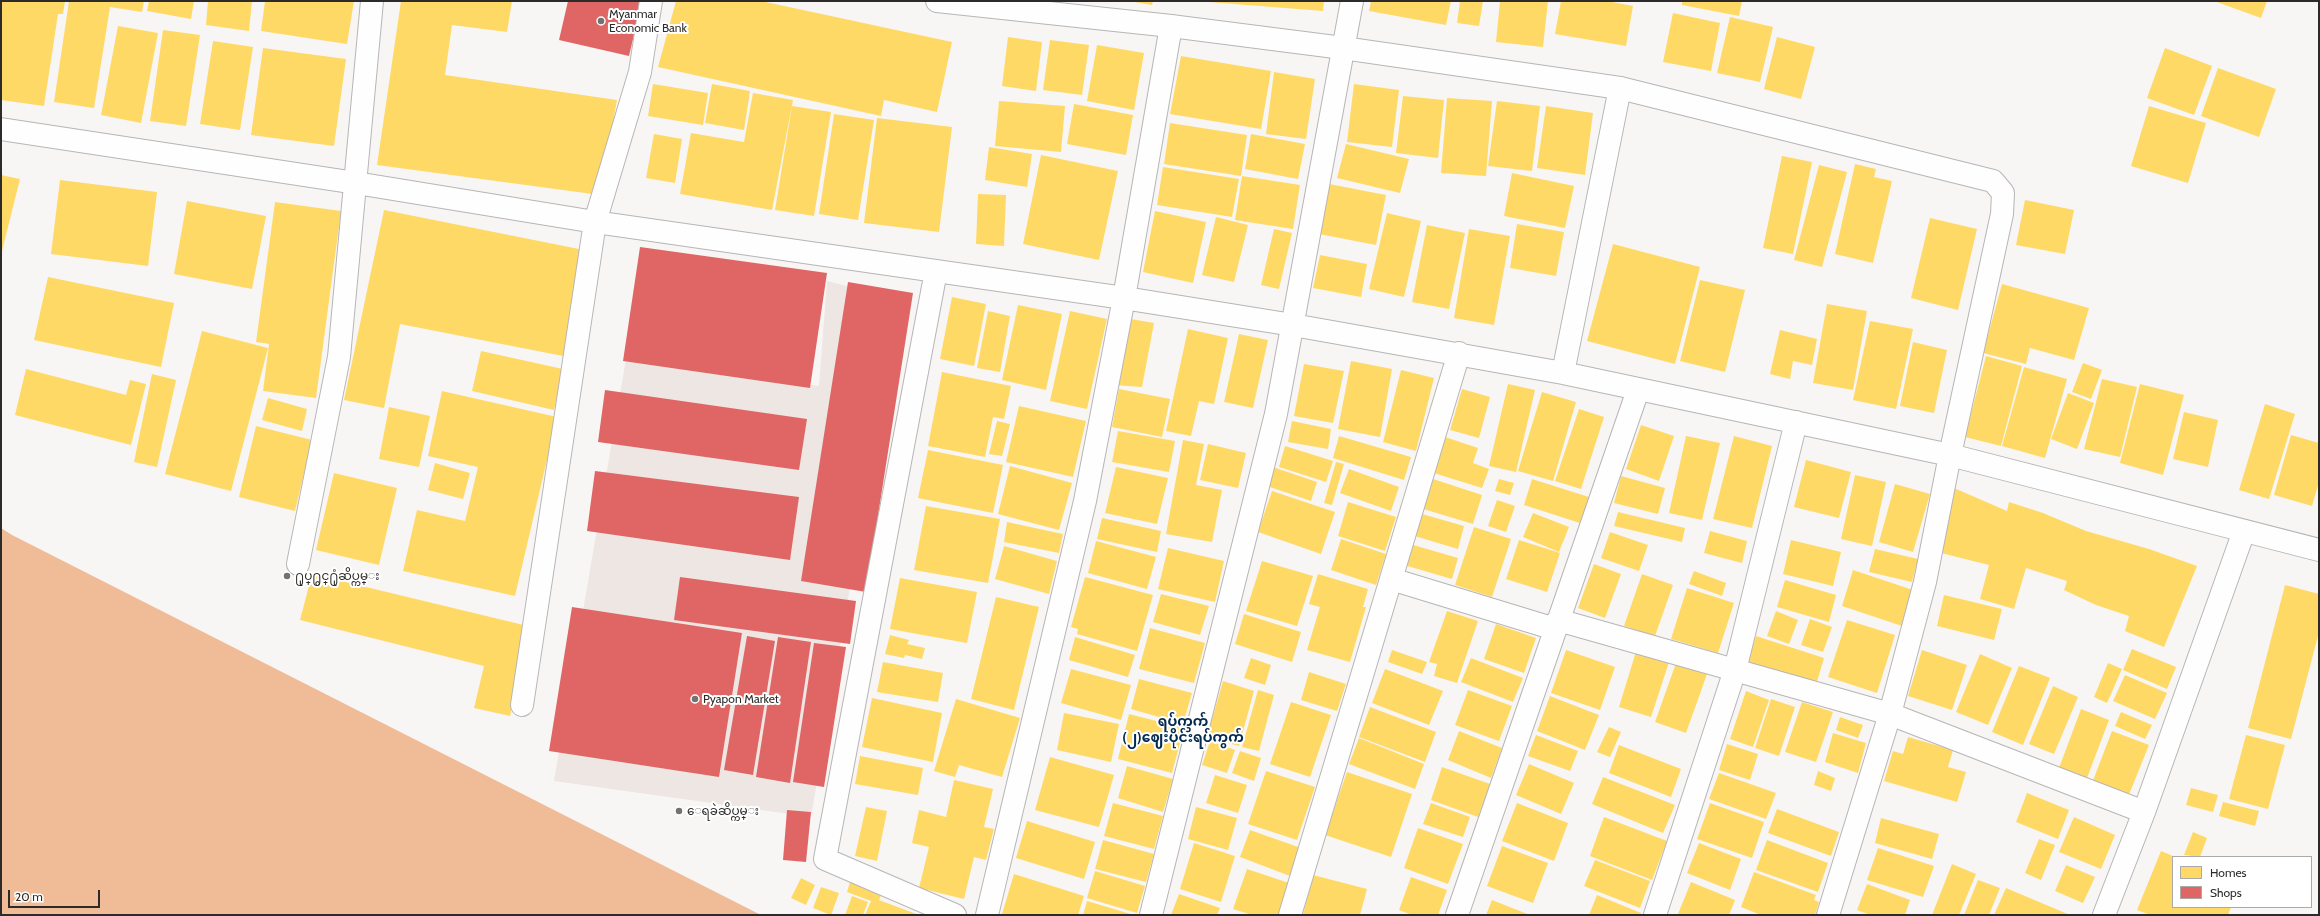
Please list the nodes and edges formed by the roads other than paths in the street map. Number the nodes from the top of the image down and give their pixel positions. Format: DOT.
graph roads {
  1 [pos="372,1"];
  2 [pos="651,1"];
  3 [pos="937,1"];
  4 [pos="1352,1"];
  5 [pos="1171,26"];
  6 [pos="1343,48"];
  7 [pos="1620,88"];
  8 [pos="1,129"];
  9 [pos="356,183"];
  10 [pos="595,222"];
  11 [pos="936,271"];
  12 [pos="1124,298"];
  13 [pos="1293,325"];
  14 [pos="1459,353"];
  15 [pos="1563,373"];
  16 [pos="1638,390"];
  17 [pos="1796,422"];
  18 [pos="1950,455"];
  19 [pos="2244,531"];
  20 [pos="2319,550"];
  21 [pos="298,564"];
  22 [pos="1391,579"];
  23 [pos="1557,624"];
  24 [pos="1735,670"];
  25 [pos="522,705"];
  26 [pos="1890,714"];
  27 [pos="2144,812"];
  28 [pos="955,915"];
  29 [pos="987,915"];
  30 [pos="1151,915"];
  31 [pos="1290,915"];
  32 [pos="1457,915"];
  33 [pos="1655,915"];
  34 [pos="1828,915"];
  35 [pos="2104,915"];
  1 -- 9 [label="street"];
  2 -- 10 [label="street"];
  3 -- 5 [label="street"];
  4 -- 6 [label="street"];
  5 -- 6 [label="street"];
  5 -- 12 [label="street"];
  6 -- 7 [label="street"];
  6 -- 13 [label="street"];
  7 -- 15 [label="street"];
  7 -- 18 [label="street"];
  8 -- 9 [label="street"];
  9 -- 10 [label="street"];
  9 -- 21 [label="street"];
  10 -- 11 [label="street"];
  10 -- 25 [label="street"];
  11 -- 12 [label="street"];
  11 -- 28 [label="street"];
  12 -- 13 [label="street"];
  12 -- 29 [label="street"];
  13 -- 14 [label="street"];
  13 -- 30 [label="street"];
  14 -- 15 [label="street"];
  14 -- 22 [label="street"];
  15 -- 16 [label="street"];
  16 -- 17 [label="street"];
  16 -- 23 [label="street"];
  17 -- 18 [label="street"];
  17 -- 24 [label="street"];
  18 -- 19 [label="street"];
  18 -- 26 [label="street"];
  19 -- 20 [label="street"];
  19 -- 27 [label="street"];
  22 -- 23 [label="street"];
  22 -- 31 [label="street"];
  23 -- 24 [label="street"];
  23 -- 32 [label="street"];
  24 -- 26 [label="street"];
  24 -- 33 [label="street"];
  26 -- 27 [label="street"];
  26 -- 34 [label="street"];
  27 -- 35 [label="street"];
}
